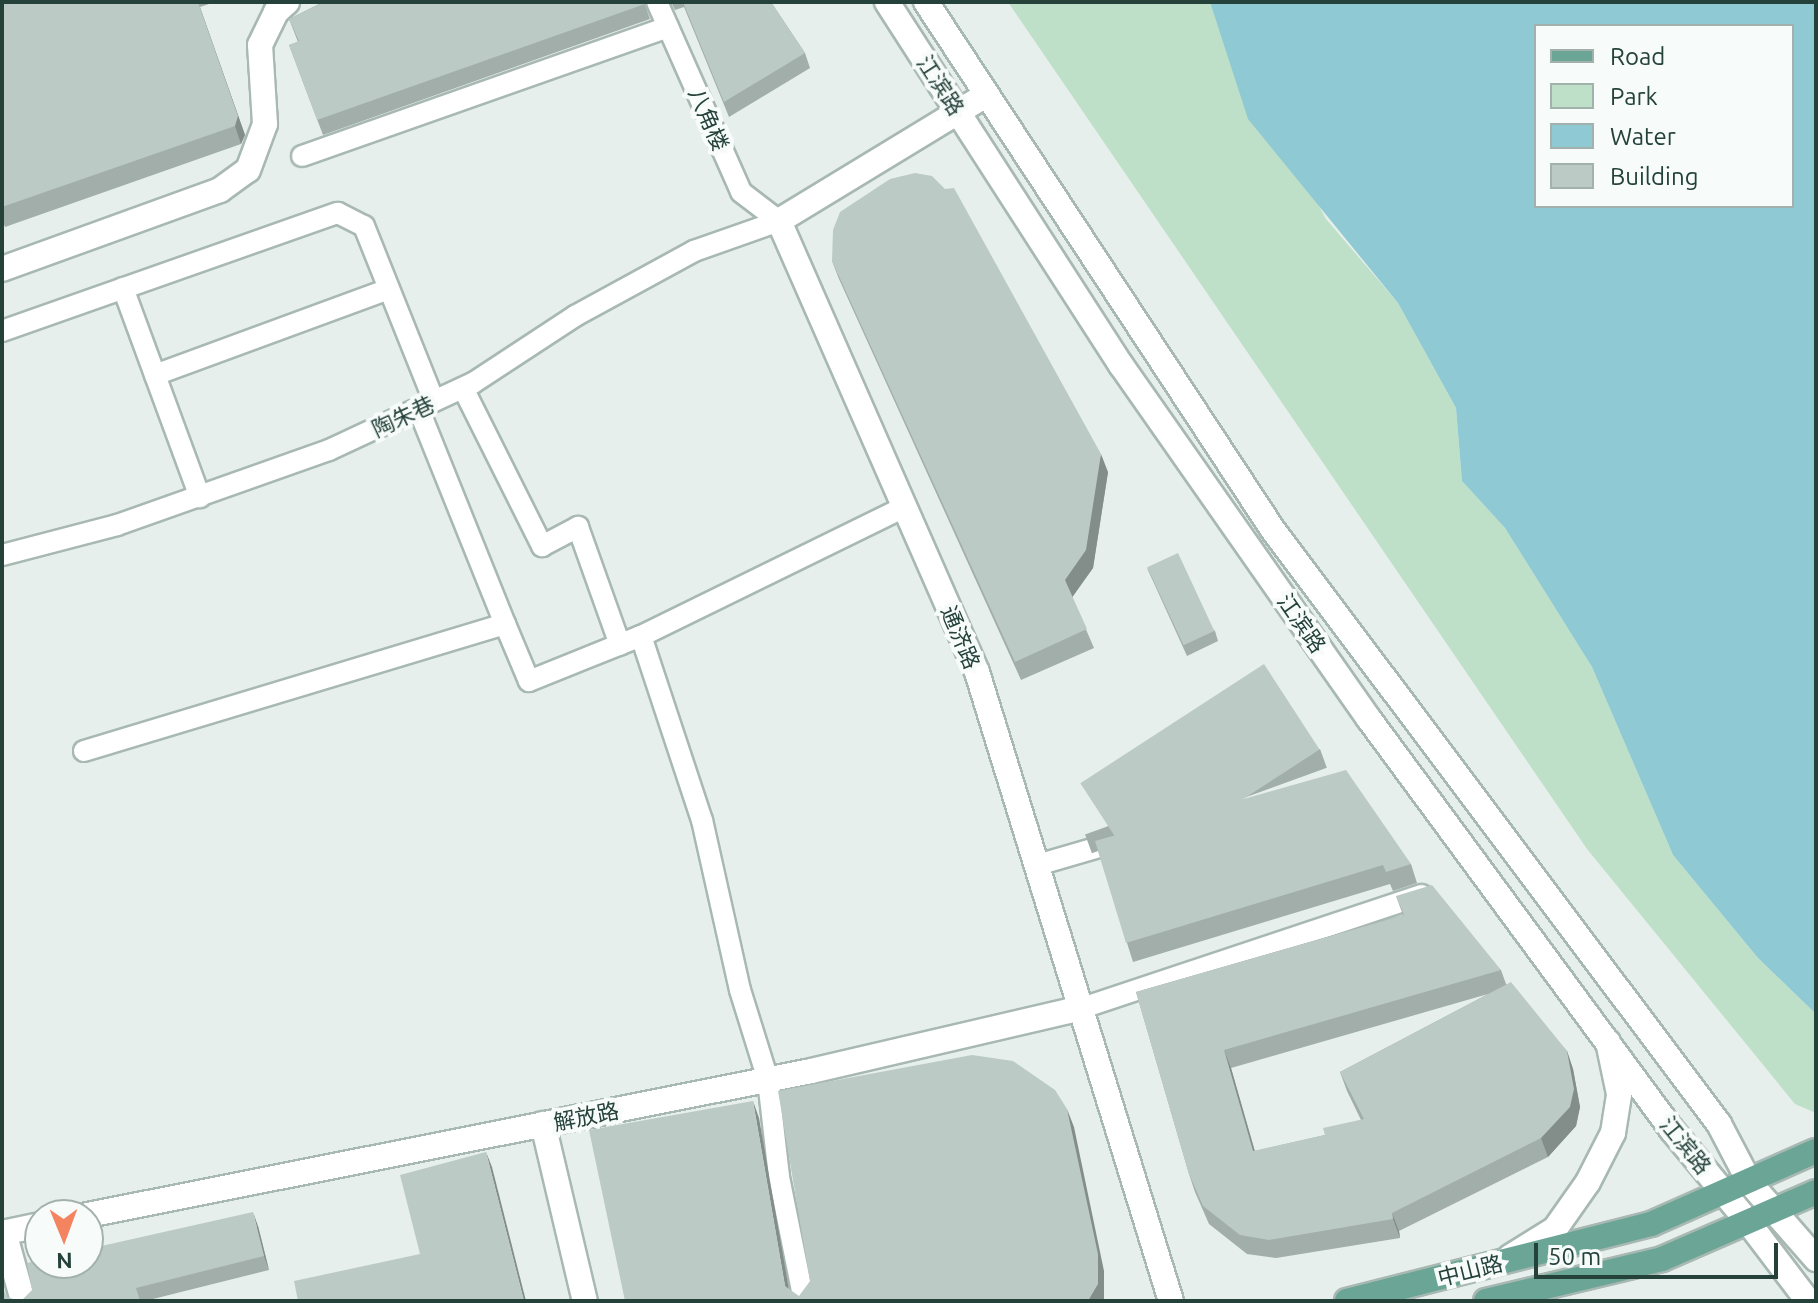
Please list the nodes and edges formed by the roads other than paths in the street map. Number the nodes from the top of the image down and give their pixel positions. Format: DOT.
graph roads {
  1 [pos="287,2"];
  2 [pos="657,2"];
  3 [pos="887,2"];
  4 [pos="926,2"];
  5 [pos="668,27"];
  6 [pos="986,95"];
  7 [pos="958,112"];
  8 [pos="302,156"];
  9 [pos="779,221"];
  10 [pos="2,269"];
  11 [pos="123,288"];
  12 [pos="389,289"];
  13 [pos="2,331"];
  14 [pos="155,375"];
  15 [pos="463,388"];
  16 [pos="426,405"];
  17 [pos="200,497"];
  18 [pos="904,507"];
  19 [pos="2,555"];
  20 [pos="505,624"];
  21 [pos="641,636"];
  22 [pos="620,645"];
  23 [pos="84,751"];
  24 [pos="1145,833"];
  25 [pos="1037,865"];
  26 [pos="1422,895"];
  27 [pos="1082,1008"];
  28 [pos="1608,1042"];
  29 [pos="768,1080"];
  30 [pos="543,1124"];
  31 [pos="1816,1151"];
  32 [pos="1750,1183"];
  33 [pos="1724,1192"];
  34 [pos="1816,1192"];
  35 [pos="1774,1211"];
  36 [pos="104,1212"];
  37 [pos="1748,1222"];
  38 [pos="24,1227"];
  39 [pos="3,1230"];
  40 [pos="1816,1259"];
  41 [pos="1504,1261"];
  42 [pos="23,1301"];
  43 [pos="585,1301"];
  44 [pos="804,1301"];
  45 [pos="1171,1301"];
  46 [pos="1347,1301"];
  47 [pos="1486,1301"];
  48 [pos="1808,1301"];
  1 -- 10 [label="street"];
  2 -- 5 [label="lane, 八角楼"];
  3 -- 7 [label="street, 江滨路"];
  4 -- 6 [label="street, 江滨路"];
  5 -- 8 [label="lane"];
  5 -- 9 [label="lane, 八角楼"];
  6 -- 7 [label="street"];
  6 -- 32 [label="street, 江滨路"];
  7 -- 9 [label="street"];
  7 -- 28 [label="street, 江滨路"];
  9 -- 15 [label="lane, 陶朱巷"];
  9 -- 18 [label="street, 通济路"];
  11 -- 12 [label="lane"];
  11 -- 13 [label="lane"];
  11 -- 14 [label="lane"];
  12 -- 14 [label="lane"];
  12 -- 16 [label="lane"];
  14 -- 17 [label="lane"];
  15 -- 16 [label="lane, 陶朱巷"];
  15 -- 22 [label="lane"];
  16 -- 17 [label="lane, 陶朱巷"];
  16 -- 20 [label="lane"];
  17 -- 19 [label="lane, 陶朱巷"];
  18 -- 21 [label="lane"];
  18 -- 25 [label="street, 通济路"];
  20 -- 22 [label="lane"];
  20 -- 23 [label="lane"];
  21 -- 22 [label="lane"];
  21 -- 29 [label="lane"];
  24 -- 25 [label="lane"];
  25 -- 27 [label="street, 通济路"];
  26 -- 27 [label="lane"];
  27 -- 29 [label="street, 解放路"];
  27 -- 45 [label="street, 通济路"];
  28 -- 33 [label="street, 江滨路"];
  28 -- 41 [label="street"];
  29 -- 30 [label="street, 解放路"];
  29 -- 44 [label="lane"];
  30 -- 36 [label="street, 解放路"];
  30 -- 43 [label="street"];
  31 -- 32 [label="main road, 中山路"];
  32 -- 33 [label="main road, 中山路"];
  32 -- 35 [label="street, 江滨路"];
  33 -- 37 [label="street, 江滨路"];
  33 -- 41 [label="main road, 中山路"];
  34 -- 35 [label="main road, 中山路"];
  35 -- 37 [label="main road, 中山路"];
  35 -- 40 [label="street, 江滨路"];
  37 -- 47 [label="main road, 中山路"];
  37 -- 48 [label="street, 江滨路"];
  38 -- 39 [label="street"];
  39 -- 42 [label="street"];
  41 -- 46 [label="main road, 中山路"];
}
